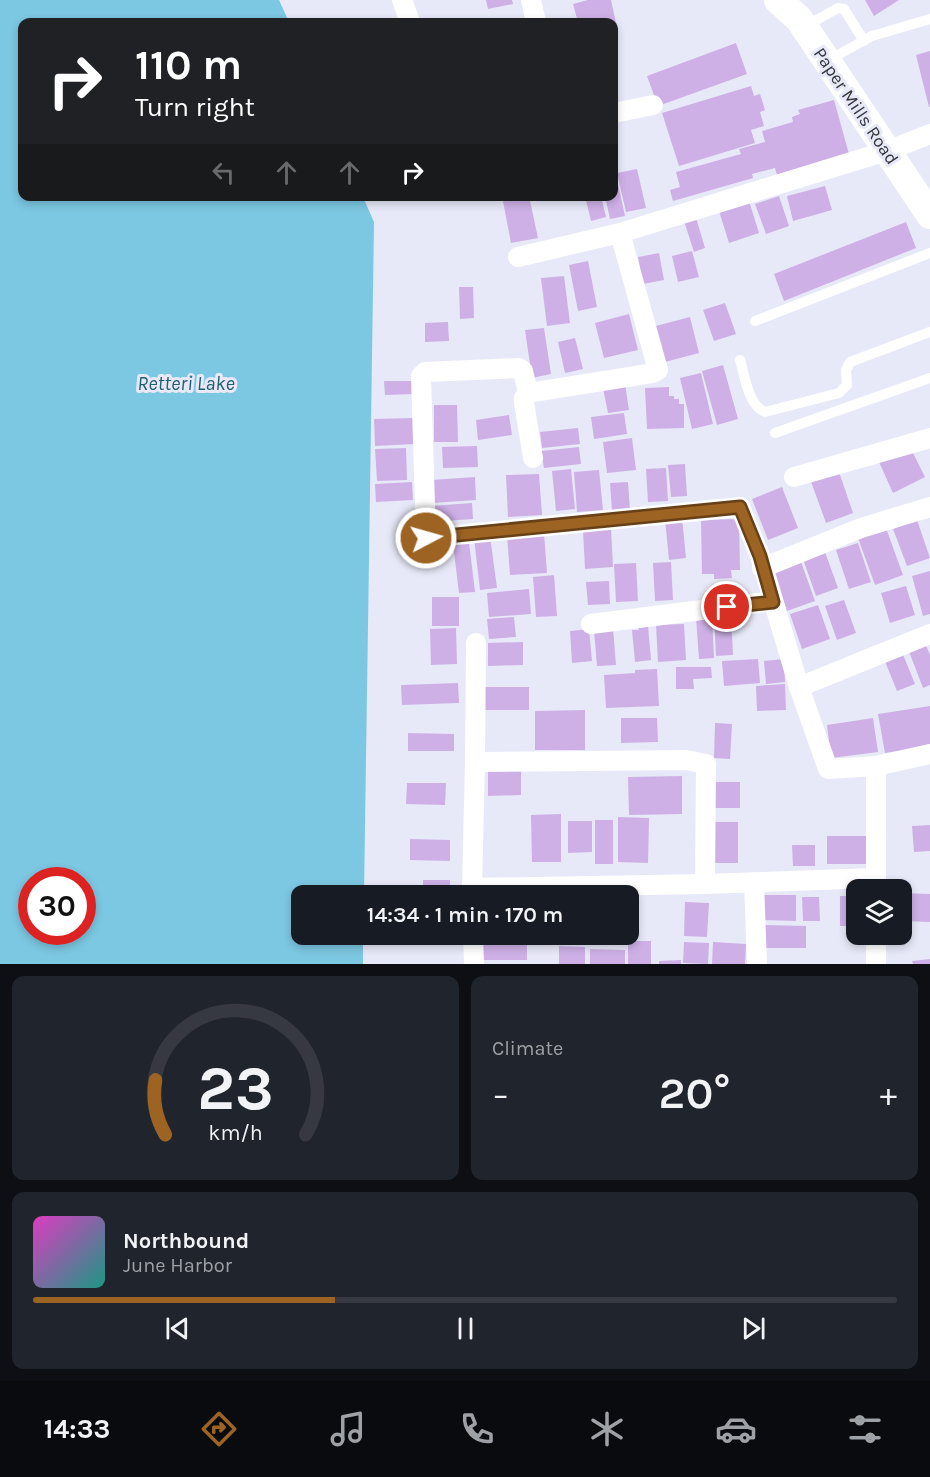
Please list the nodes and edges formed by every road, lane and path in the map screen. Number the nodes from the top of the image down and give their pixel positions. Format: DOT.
graph roads {
  1 [pos="402,0"];
  2 [pos="531,0"];
  3 [pos="778,0"];
  4 [pos="409,18"];
  5 [pos="535,18"];
  6 [pos="930,18"];
  7 [pos="804,27"];
  8 [pos="864,41"];
  9 [pos="826,61"];
  10 [pos="652,105"];
  11 [pos="618,109"];
  12 [pos="930,134"];
  13 [pos="887,151"];
  14 [pos="930,215"];
  15 [pos="620,234"];
  16 [pos="930,254"];
  17 [pos="518,257"];
  18 [pos="755,321"];
  19 [pos="930,332"];
  20 [pos="740,360"];
  21 [pos="930,378"];
  22 [pos="528,393"];
  23 [pos="775,433"];
  24 [pos="930,438"];
  25 [pos="533,458"];
  26 [pos="794,477"];
  27 [pos="930,507"];
  28 [pos="762,568"];
  29 [pos="773,602"];
  30 [pos="591,624"];
  31 [pos="930,634"];
  32 [pos="476,643"];
  33 [pos="799,687"];
  34 [pos="930,754"];
  35 [pos="475,762"];
  36 [pos="876,766"];
  37 [pos="876,879"];
  38 [pos="754,882"];
  39 [pos="705,884"];
  40 [pos="846,884"];
  41 [pos="472,885"];
  42 [pos="639,886"];
  43 [pos="473,945"];
  44 [pos="876,945"];
  45 [pos="474,964"];
  46 [pos="757,964"];
  47 [pos="876,964"];
  1 -- 4 [label="street"];
  2 -- 5 [label="street"];
  3 -- 7 [label="main road, Paper Mills Road"];
  6 -- 8 [label="lane"];
  7 -- 8 [label="lane"];
  7 -- 9 [label="main road, Paper Mills Road"];
  8 -- 9 [label="lane"];
  9 -- 13 [label="main road, Paper Mills Road"];
  10 -- 11 [label="street"];
  12 -- 13 [label="street"];
  13 -- 14 [label="main road, Paper Mills Road"];
  13 -- 15 [label="street"];
  15 -- 17 [label="street"];
  15 -- 22 [label="street"];
  16 -- 18 [label="lane"];
  19 -- 20 [label="lane"];
  21 -- 23 [label="lane"];
  22 -- 25 [label="street"];
  22 -- 28 [label="street"];
  24 -- 26 [label="street"];
  27 -- 28 [label="street"];
  28 -- 29 [label="street"];
  29 -- 30 [label="street"];
  29 -- 33 [label="street"];
  31 -- 33 [label="street"];
  32 -- 35 [label="street"];
  33 -- 36 [label="street"];
  34 -- 36 [label="street"];
  35 -- 39 [label="street"];
  35 -- 41 [label="street"];
  36 -- 37 [label="street"];
  38 -- 39 [label="street"];
  38 -- 40 [label="street"];
  38 -- 46 [label="street"];
  39 -- 42 [label="street"];
  43 -- 45 [label="street"];
  44 -- 47 [label="street"];
}
